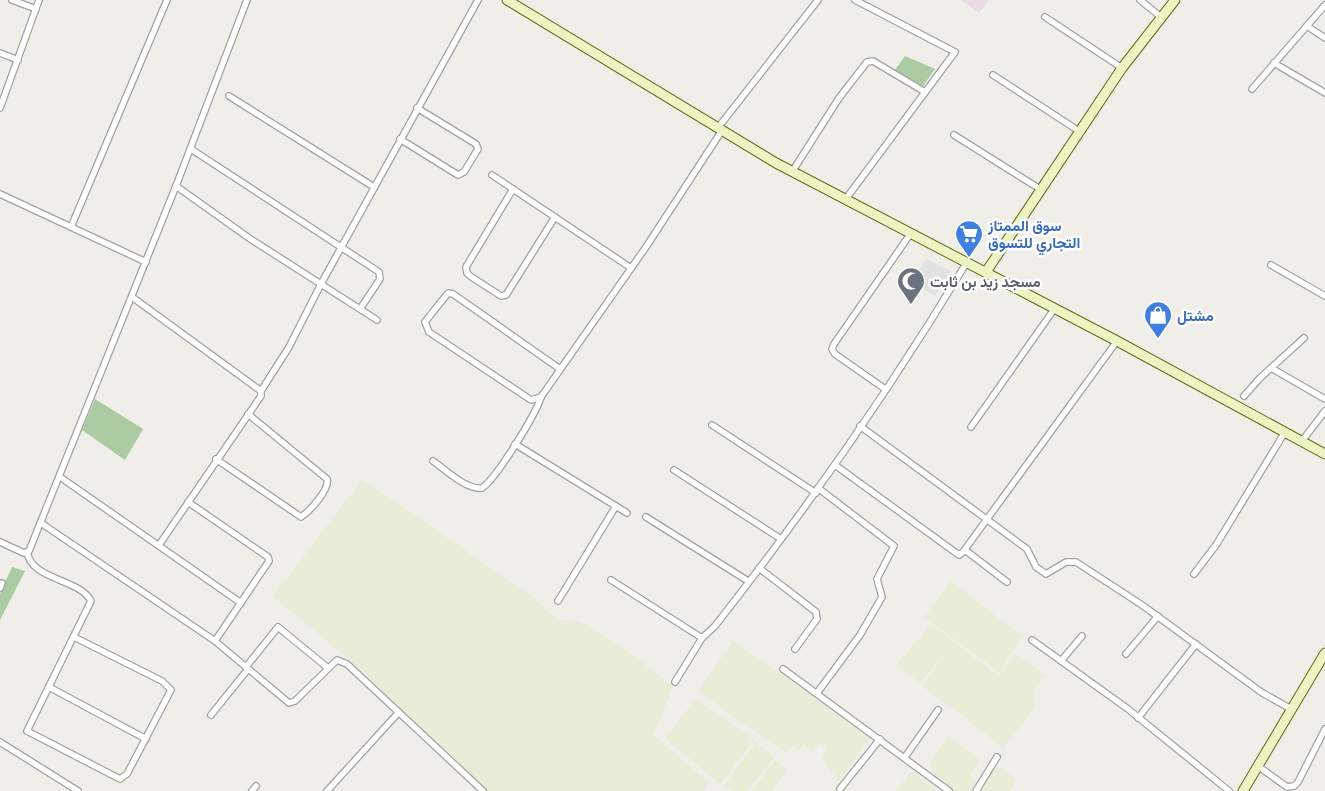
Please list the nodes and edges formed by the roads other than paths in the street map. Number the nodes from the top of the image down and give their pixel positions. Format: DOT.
graph roads {
  1 [pos="12,0"];
  2 [pos="39,0"];
  3 [pos="167,0"];
  4 [pos="248,0"];
  5 [pos="478,0"];
  6 [pos="507,0"];
  7 [pos="818,0"];
  8 [pos="855,0"];
  9 [pos="1140,0"];
  10 [pos="1175,0"];
  11 [pos="1320,0"];
  12 [pos="1325,4"];
  13 [pos="36,9"];
  14 [pos="1045,17"];
  15 [pos="1161,17"];
  16 [pos="1307,26"];
  17 [pos="1325,38"];
  18 [pos="0,53"];
  19 [pos="18,60"];
  20 [pos="1274,63"];
  21 [pos="1122,68"];
  22 [pos="994,75"];
  23 [pos="1252,89"];
  24 [pos="925,92"];
  25 [pos="1325,93"];
  26 [pos="229,96"];
  27 [pos="1,105"];
  28 [pos="417,108"];
  29 [pos="719,131"];
  30 [pos="1080,131"];
  31 [pos="954,135"];
  32 [pos="400,139"];
  33 [pos="191,149"];
  34 [pos="792,172"];
  35 [pos="492,175"];
  36 [pos="176,186"];
  37 [pos="374,187"];
  38 [pos="1040,189"];
  39 [pos="513,190"];
  40 [pos="0,194"];
  41 [pos="845,200"];
  42 [pos="555,217"];
  43 [pos="71,227"];
  44 [pos="911,233"];
  45 [pos="342,247"];
  46 [pos="146,262"];
  47 [pos="967,262"];
  48 [pos="1271,265"];
  49 [pos="631,268"];
  50 [pos="986,272"];
  51 [pos="321,284"];
  52 [pos="1325,296"];
  53 [pos="132,297"];
  54 [pos="1055,308"];
  55 [pos="360,310"];
  56 [pos="377,320"];
  57 [pos="1304,338"];
  58 [pos="1117,341"];
  59 [pos="1271,368"];
  60 [pos="560,369"];
  61 [pos="884,389"];
  62 [pos="261,392"];
  63 [pos="1244,396"];
  64 [pos="541,397"];
  65 [pos="1325,399"];
  66 [pos="1325,411"];
  67 [pos="248,414"];
  68 [pos="712,425"];
  69 [pos="860,426"];
  70 [pos="971,426"];
  71 [pos="1285,432"];
  72 [pos="1302,441"];
  73 [pos="515,444"];
  74 [pos="1325,454"];
  75 [pos="216,459"];
  76 [pos="434,461"];
  77 [pos="835,465"];
  78 [pos="674,470"];
  79 [pos="60,476"];
  80 [pos="817,491"];
  81 [pos="188,502"];
  82 [pos="616,506"];
  83 [pos="627,513"];
  84 [pos="646,517"];
  85 [pos="986,519"];
  86 [pos="41,523"];
  87 [pos="781,539"];
  88 [pos="0,542"];
  89 [pos="159,545"];
  90 [pos="965,550"];
  91 [pos="27,552"];
  92 [pos="759,568"];
  93 [pos="1194,574"];
  94 [pos="611,580"];
  95 [pos="748,581"];
  96 [pos="1007,582"];
  97 [pos="558,601"];
  98 [pos="241,603"];
  99 [pos="1158,616"];
  100 [pos="1082,636"];
  101 [pos="74,637"];
  102 [pos="702,638"];
  103 [pos="1032,640"];
  104 [pos="215,641"];
  105 [pos="1196,644"];
  106 [pos="795,649"];
  107 [pos="1325,653"];
  108 [pos="1126,654"];
  109 [pos="1061,661"];
  110 [pos="247,668"];
  111 [pos="328,668"];
  112 [pos="783,669"];
  113 [pos="675,682"];
  114 [pos="49,687"];
  115 [pos="818,693"];
  116 [pos="1291,709"];
  117 [pos="938,710"];
  118 [pos="399,712"];
  119 [pos="211,715"];
  120 [pos="1138,718"];
  121 [pos="1325,729"];
  122 [pos="146,739"];
  123 [pos="880,739"];
  124 [pos="0,742"];
  125 [pos="905,757"];
  126 [pos="997,757"];
  127 [pos="1258,766"];
  128 [pos="840,789"];
  129 [pos="480,790"];
  130 [pos="78,791"];
  131 [pos="327,791"];
  132 [pos="949,791"];
  133 [pos="976,791"];
  134 [pos="1229,791"];
  135 [pos="1243,791"];
  1 -- 13 [label="street"];
  2 -- 13 [label="street"];
  3 -- 43 [label="street"];
  4 -- 33 [label="street"];
  5 -- 28 [label="street"];
  6 -- 29 [label="main road"];
  7 -- 29 [label="street"];
  8 -- 24 [label="street"];
  9 -- 15 [label="street"];
  10 -- 15 [label="main road"];
  11 -- 12 [label="street"];
  12 -- 16 [label="street"];
  13 -- 19 [label="street"];
  14 -- 21 [label="street"];
  15 -- 21 [label="main road"];
  16 -- 17 [label="street"];
  16 -- 20 [label="street"];
  18 -- 19 [label="street"];
  19 -- 27 [label="street"];
  20 -- 23 [label="street"];
  20 -- 25 [label="street"];
  21 -- 30 [label="main road"];
  22 -- 30 [label="street"];
  24 -- 34 [label="street"];
  24 -- 41 [label="street"];
  26 -- 37 [label="street"];
  28 -- 32 [label="street"];
  28 -- 32 [label="street"];
  29 -- 34 [label="main road"];
  29 -- 49 [label="street"];
  30 -- 38 [label="main road"];
  31 -- 38 [label="street"];
  32 -- 37 [label="street"];
  33 -- 36 [label="street"];
  33 -- 45 [label="street"];
  34 -- 41 [label="main road"];
  35 -- 39 [label="street"];
  36 -- 46 [label="street"];
  36 -- 51 [label="street"];
  37 -- 45 [label="street"];
  38 -- 50 [label="main road"];
  39 -- 42 [label="street"];
  39 -- 42 [label="street"];
  40 -- 43 [label="street"];
  41 -- 44 [label="main road"];
  42 -- 49 [label="street"];
  43 -- 46 [label="street"];
  44 -- 47 [label="main road"];
  44 -- 61 [label="street"];
  45 -- 51 [label="street"];
  45 -- 55 [label="street"];
  46 -- 53 [label="street"];
  47 -- 50 [label="main road"];
  47 -- 61 [label="street"];
  48 -- 52 [label="street"];
  49 -- 60 [label="street"];
  50 -- 54 [label="main road"];
  51 -- 55 [label="street"];
  51 -- 62 [label="street"];
  53 -- 62 [label="street"];
  53 -- 79 [label="street"];
  54 -- 58 [label="main road"];
  54 -- 70 [label="street"];
  55 -- 56 [label="street"];
  57 -- 59 [label="street"];
  58 -- 71 [label="main road"];
  58 -- 85 [label="street"];
  59 -- 63 [label="street"];
  59 -- 65 [label="street"];
  60 -- 64 [label="street"];
  60 -- 64 [label="street"];
  61 -- 69 [label="street"];
  62 -- 67 [label="street"];
  64 -- 73 [label="street"];
  66 -- 72 [label="street"];
  67 -- 75 [label="street"];
  67 -- 75 [label="street"];
  68 -- 80 [label="street"];
  69 -- 77 [label="street"];
  69 -- 85 [label="street"];
  71 -- 72 [label="main road"];
  71 -- 93 [label="street"];
  72 -- 74 [label="main road"];
  73 -- 76 [label="street"];
  73 -- 82 [label="street"];
  75 -- 81 [label="street"];
  77 -- 80 [label="street"];
  77 -- 90 [label="street"];
  78 -- 87 [label="street"];
  79 -- 86 [label="street"];
  79 -- 89 [label="street"];
  80 -- 87 [label="street"];
  80 -- 115 [label="street"];
  81 -- 89 [label="street"];
  81 -- 98 [label="street"];
  82 -- 83 [label="street"];
  82 -- 97 [label="street"];
  84 -- 95 [label="street"];
  85 -- 90 [label="street"];
  85 -- 99 [label="street"];
  86 -- 91 [label="street"];
  86 -- 104 [label="street"];
  87 -- 92 [label="street"];
  88 -- 91 [label="street"];
  89 -- 98 [label="street"];
  90 -- 96 [label="street"];
  91 -- 101 [label="street"];
  92 -- 95 [label="street"];
  92 -- 106 [label="street"];
  94 -- 102 [label="street"];
  95 -- 102 [label="street"];
  98 -- 104 [label="street"];
  99 -- 105 [label="street"];
  99 -- 108 [label="street"];
  100 -- 109 [label="street"];
  101 -- 114 [label="street"];
  101 -- 122 [label="street"];
  102 -- 113 [label="street"];
  103 -- 109 [label="street"];
  104 -- 110 [label="street"];
  105 -- 116 [label="street"];
  105 -- 120 [label="street"];
  107 -- 116 [label="main road"];
  109 -- 120 [label="street"];
  110 -- 111 [label="street"];
  110 -- 111 [label="street"];
  110 -- 119 [label="street"];
  111 -- 118 [label="street"];
  112 -- 115 [label="street"];
  114 -- 122 [label="street"];
  114 -- 122 [label="street"];
  115 -- 123 [label="street"];
  116 -- 127 [label="main road"];
  117 -- 125 [label="street"];
  118 -- 129 [label="street"];
  118 -- 131 [label="street"];
  120 -- 134 [label="street"];
  121 -- 127 [label="street"];
  123 -- 125 [label="street"];
  123 -- 128 [label="street"];
  124 -- 130 [label="street"];
  125 -- 132 [label="street"];
  126 -- 133 [label="street"];
  127 -- 135 [label="main road"];
}
